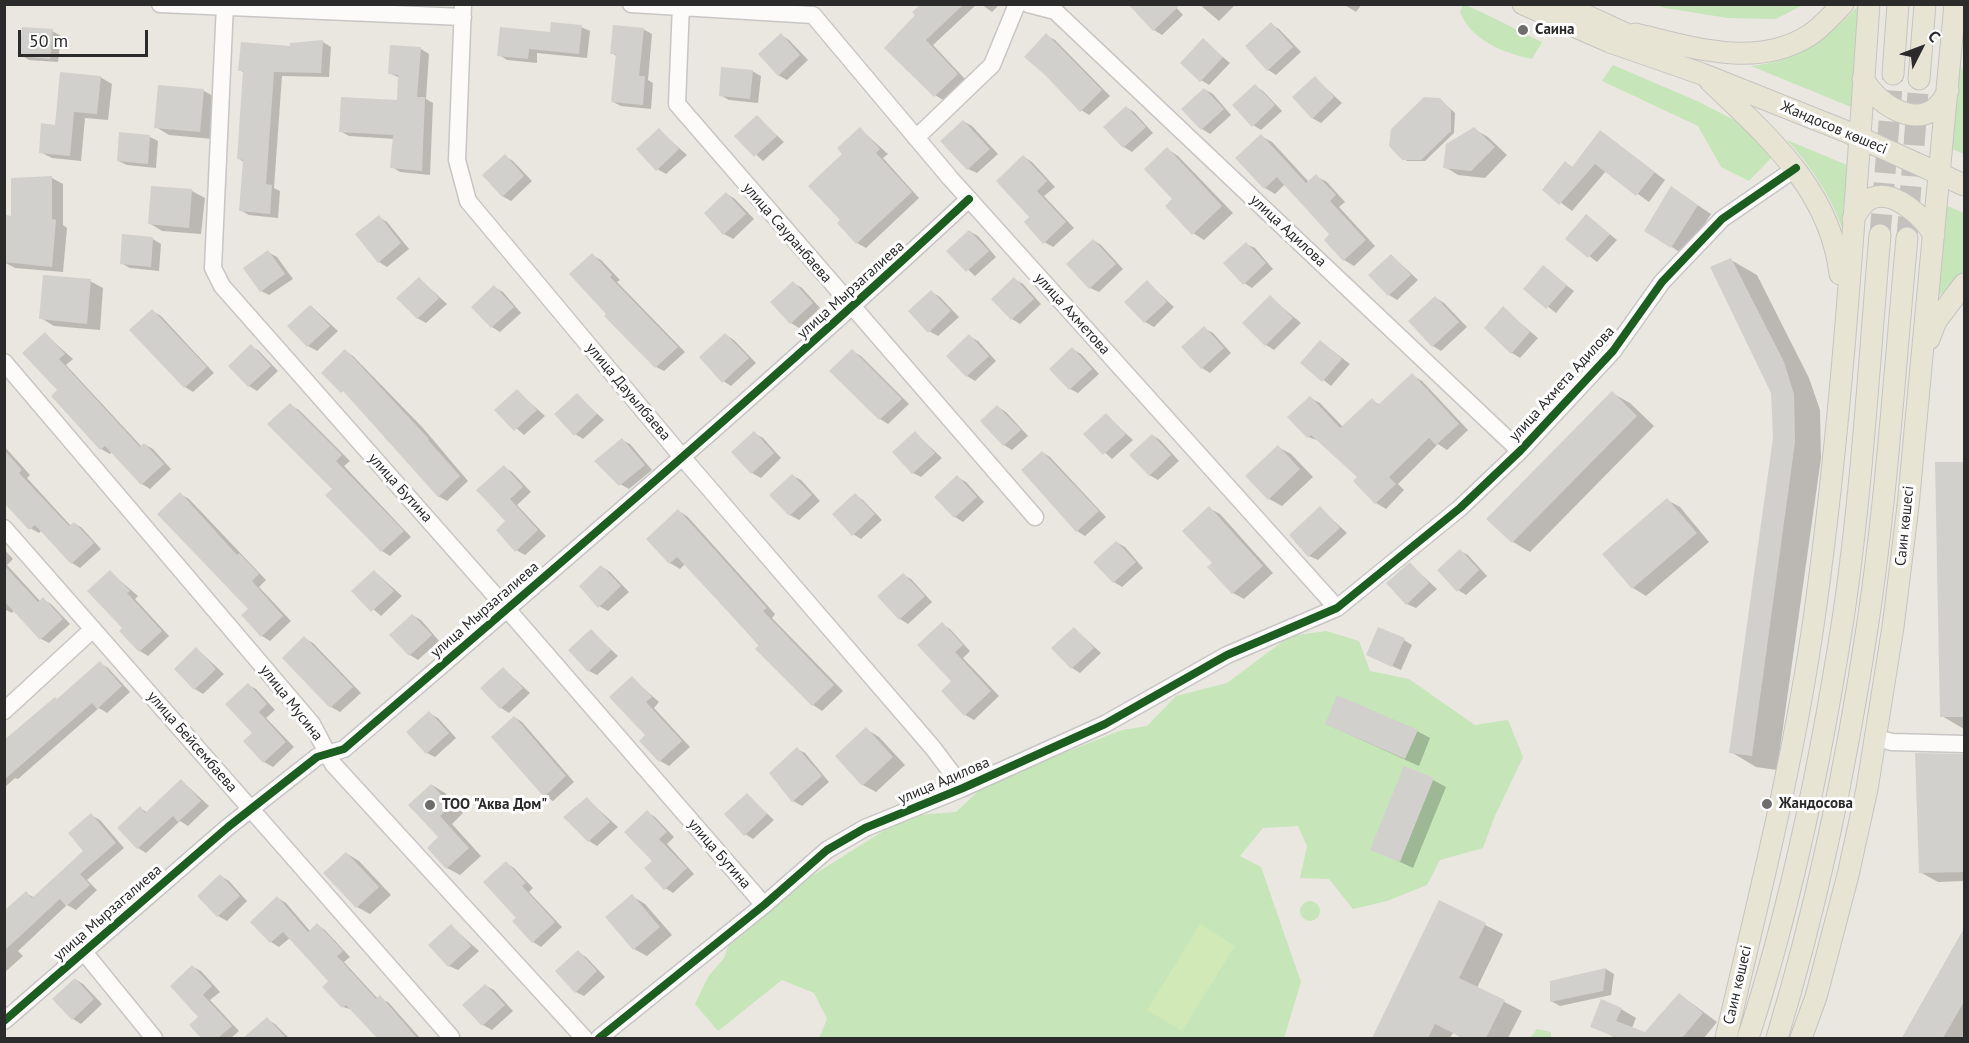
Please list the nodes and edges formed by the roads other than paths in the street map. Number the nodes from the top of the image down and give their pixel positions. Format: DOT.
graph roads {
  1 [pos="160,4"];
  2 [pos="632,4"];
  3 [pos="1017,4"];
  4 [pos="1028,4"];
  5 [pos="1523,4"];
  6 [pos="1561,4"];
  7 [pos="1843,4"];
  8 [pos="1869,4"];
  9 [pos="1898,4"];
  10 [pos="1925,4"];
  11 [pos="1956,4"];
  12 [pos="225,6"];
  13 [pos="681,6"];
  14 [pos="1056,8"];
  15 [pos="463,11"];
  16 [pos="1625,32"];
  17 [pos="1965,49"];
  18 [pos="1702,74"];
  19 [pos="1893,74"];
  20 [pos="1863,79"];
  21 [pos="1919,79"];
  22 [pos="1948,90"];
  23 [pos="916,138"];
  24 [pos="1860,138"];
  25 [pos="1796,168"];
  26 [pos="1939,174"];
  27 [pos="1965,185"];
  28 [pos="969,199"];
  29 [pos="1853,219"];
  30 [pos="1880,235"];
  31 [pos="1934,235"];
  32 [pos="1907,238"];
  33 [pos="1965,284"];
  34 [pos="852,308"];
  35 [pos="1845,316"];
  36 [pos="1922,356"];
  37 [pos="4,362"];
  38 [pos="1520,451"];
  39 [pos="683,458"];
  40 [pos="1035,517"];
  41 [pos="4,528"];
  42 [pos="507,609"];
  43 [pos="1337,609"];
  44 [pos="93,629"];
  45 [pos="4,711"];
  46 [pos="1876,738"];
  47 [pos="1965,744"];
  48 [pos="329,753"];
  49 [pos="963,788"];
  50 [pos="251,809"];
  51 [pos="764,905"];
  52 [pos="84,952"];
  53 [pos="4,1021"];
  54 [pos="451,1037"];
  55 [pos="154,1038"];
  56 [pos="584,1038"];
  57 [pos="598,1038"];
  58 [pos="1726,1038"];
  59 [pos="1748,1038"];
  60 [pos="1777,1038"];
  61 [pos="1801,1038"];
  1 -- 12 [label="street"];
  2 -- 13 [label="street"];
  3 -- 23 [label="street"];
  4 -- 14 [label="street"];
  5 -- 18 [label="main road, Жандосов көшесі"];
  6 -- 16 [label="main road, Жандосов көшесі"];
  7 -- 16 [label="main road"];
  8 -- 20 [label="main road, Саин көшесі"];
  9 -- 19 [label="main road"];
  10 -- 21 [label="main road"];
  11 -- 17 [label="main road"];
  11 -- 22 [label="main road, Саин көшесі"];
  12 -- 15 [label="street"];
  12 -- 42 [label="street, улица Бутина"];
  13 -- 23 [label="street, улица Ахметова"];
  13 -- 34 [label="street, улица Сауранбаева"];
  14 -- 38 [label="street, улица Адилова"];
  15 -- 39 [label="street, улица Дауылбаева"];
  16 -- 18 [label="main road, Жандосов көшесі"];
  18 -- 24 [label="main road, Жандосов көшесі"];
  18 -- 25 [label="main road"];
  20 -- 22 [label="main road"];
  20 -- 24 [label="main road, Саин көшесі"];
  22 -- 26 [label="main road, Саин көшесі"];
  23 -- 28 [label="street, улица Ахметова"];
  24 -- 26 [label="main road, Жандосов көшесі"];
  24 -- 29 [label="main road, Саин көшесі"];
  25 -- 35 [label="main road"];
  25 -- 38 [label="street, улица Ахмета Адилова"];
  26 -- 27 [label="main road, Жандосов көшесі"];
  26 -- 31 [label="main road, Саин көшесі"];
  28 -- 34 [label="street, улица Мырзагалиева"];
  28 -- 43 [label="street, улица Ахметова"];
  29 -- 31 [label="main road"];
  29 -- 35 [label="main road, Саин көшесі"];
  30 -- 59 [label="main road, Саин көшесі"];
  31 -- 36 [label="main road, Саин көшесі"];
  32 -- 60 [label="main road, Саин көшесі"];
  33 -- 36 [label="main road"];
  34 -- 39 [label="street, улица Мырзагалиева"];
  34 -- 40 [label="street, улица Сауранбаева"];
  35 -- 58 [label="main road, Саин көшесі"];
  36 -- 46 [label="main road, Саин көшесі"];
  37 -- 48 [label="street, улица Мусина"];
  38 -- 43 [label="street, улица Ахмета Адилова"];
  39 -- 42 [label="street, улица Мырзагалиева"];
  39 -- 49 [label="street, улица Дауылбаева"];
  41 -- 44 [label="street, улица Бейсембаева"];
  42 -- 48 [label="street, улица Мырзагалиева"];
  42 -- 51 [label="street, улица Бутина"];
  43 -- 49 [label="street, улица Адилова"];
  44 -- 45 [label="street"];
  44 -- 50 [label="street, улица Бейсембаева"];
  46 -- 47 [label="street"];
  46 -- 61 [label="main road, Саин көшесі"];
  48 -- 50 [label="street, улица Мырзагалиева"];
  48 -- 56 [label="street, улица Мусина"];
  49 -- 51 [label="street, улица Адилова"];
  50 -- 52 [label="street, улица Мырзагалиева"];
  50 -- 54 [label="street, улица Бейсембаева"];
  51 -- 57 [label="street, улица Адилова"];
  52 -- 53 [label="street, улица Мырзагалиева"];
  52 -- 55 [label="street"];
}
